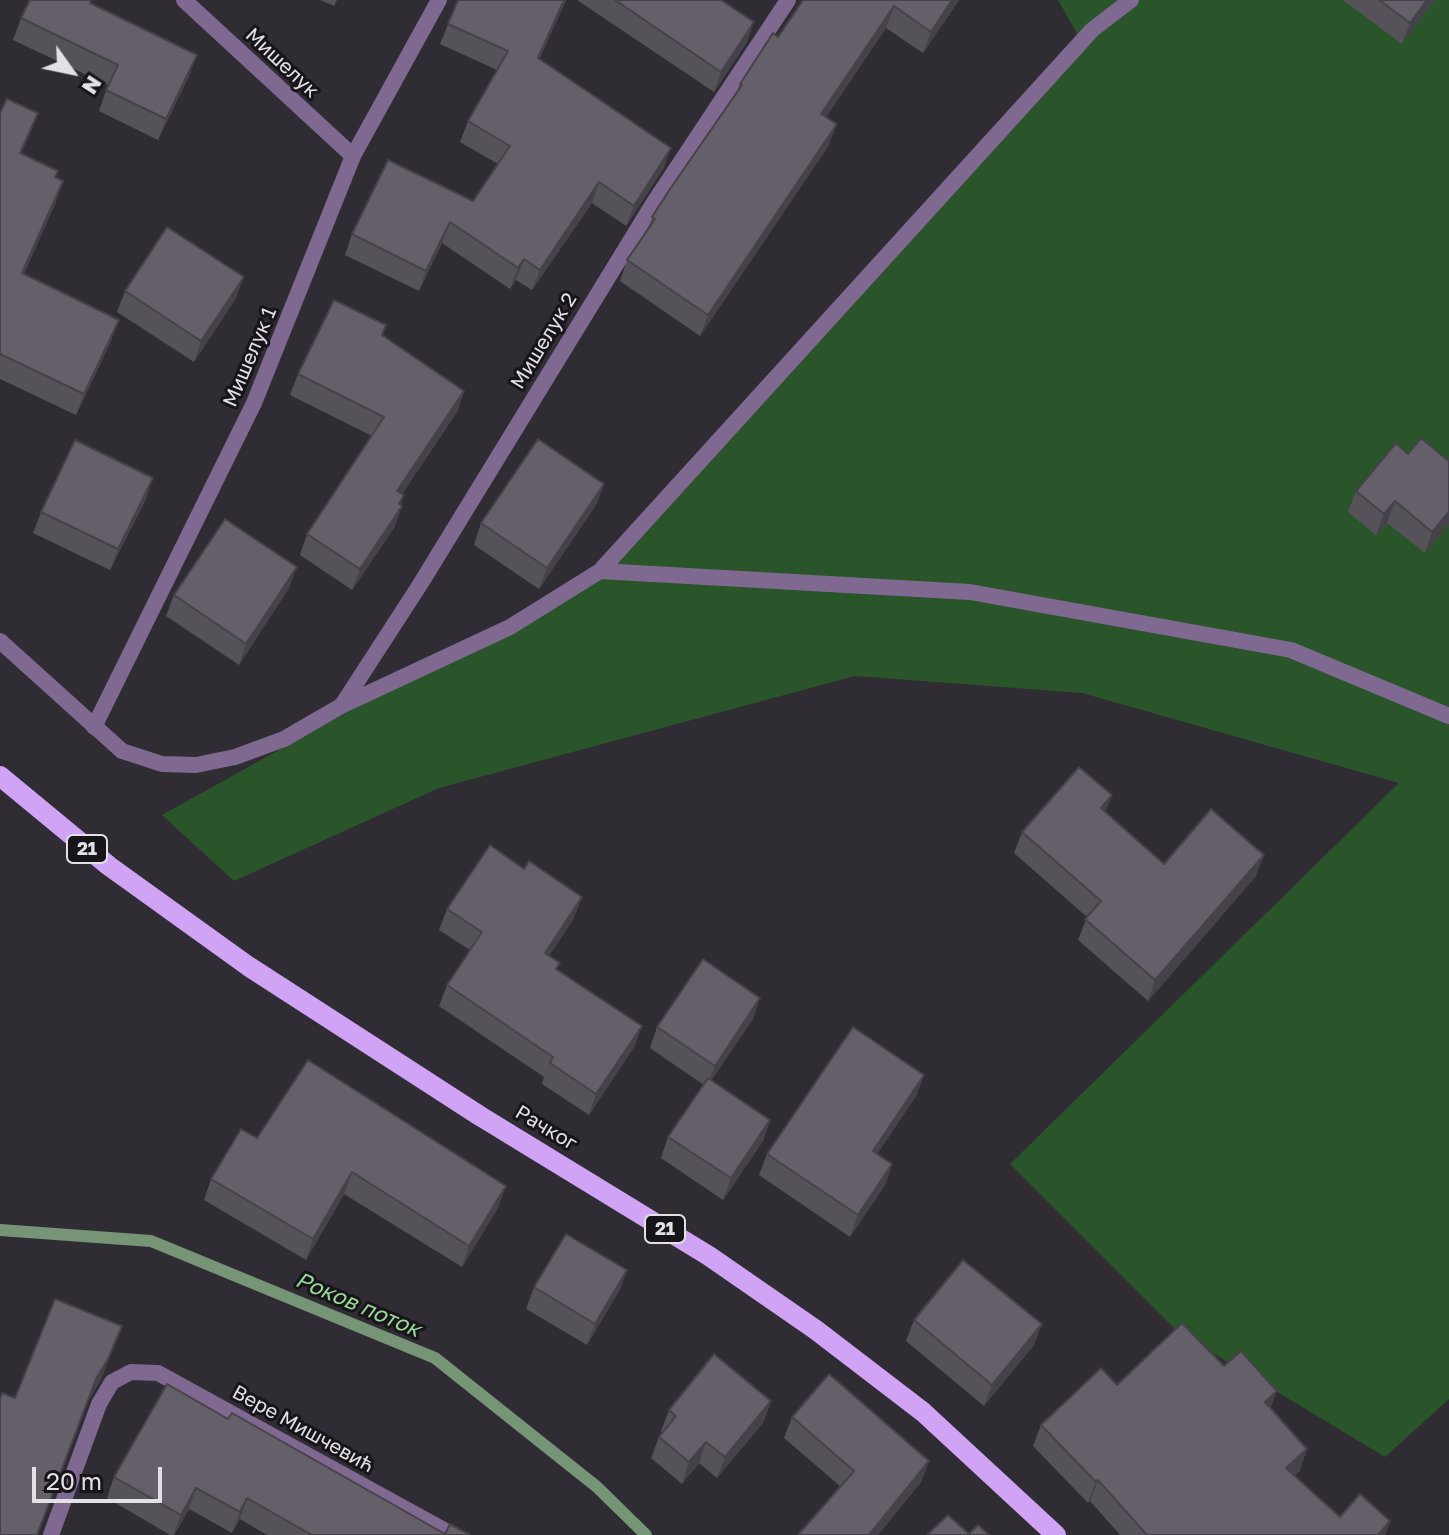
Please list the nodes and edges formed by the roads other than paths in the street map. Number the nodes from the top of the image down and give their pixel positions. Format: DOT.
graph roads {
  1 [pos="184,0"];
  2 [pos="439,0"];
  3 [pos="788,0"];
  4 [pos="1131,0"];
  5 [pos="353,156"];
  6 [pos="600,571"];
  7 [pos="0,641"];
  8 [pos="341,706"];
  9 [pos="1449,716"];
  10 [pos="94,727"];
  11 [pos="0,776"];
  12 [pos="51,1535"];
  13 [pos="453,1535"];
  14 [pos="1056,1535"];
  1 -- 5 [label="street, Мишелук"];
  2 -- 5 [label="street, Мишелук 1"];
  3 -- 8 [label="street, Мишелук 2"];
  4 -- 6 [label="street"];
  5 -- 10 [label="street, Мишелук 1"];
  6 -- 8 [label="street"];
  6 -- 9 [label="street"];
  7 -- 10 [label="street"];
  8 -- 10 [label="street"];
  11 -- 14 [label="main road, Рачког / 21"];
  12 -- 13 [label="street, Вере Мишчевић"];
}
